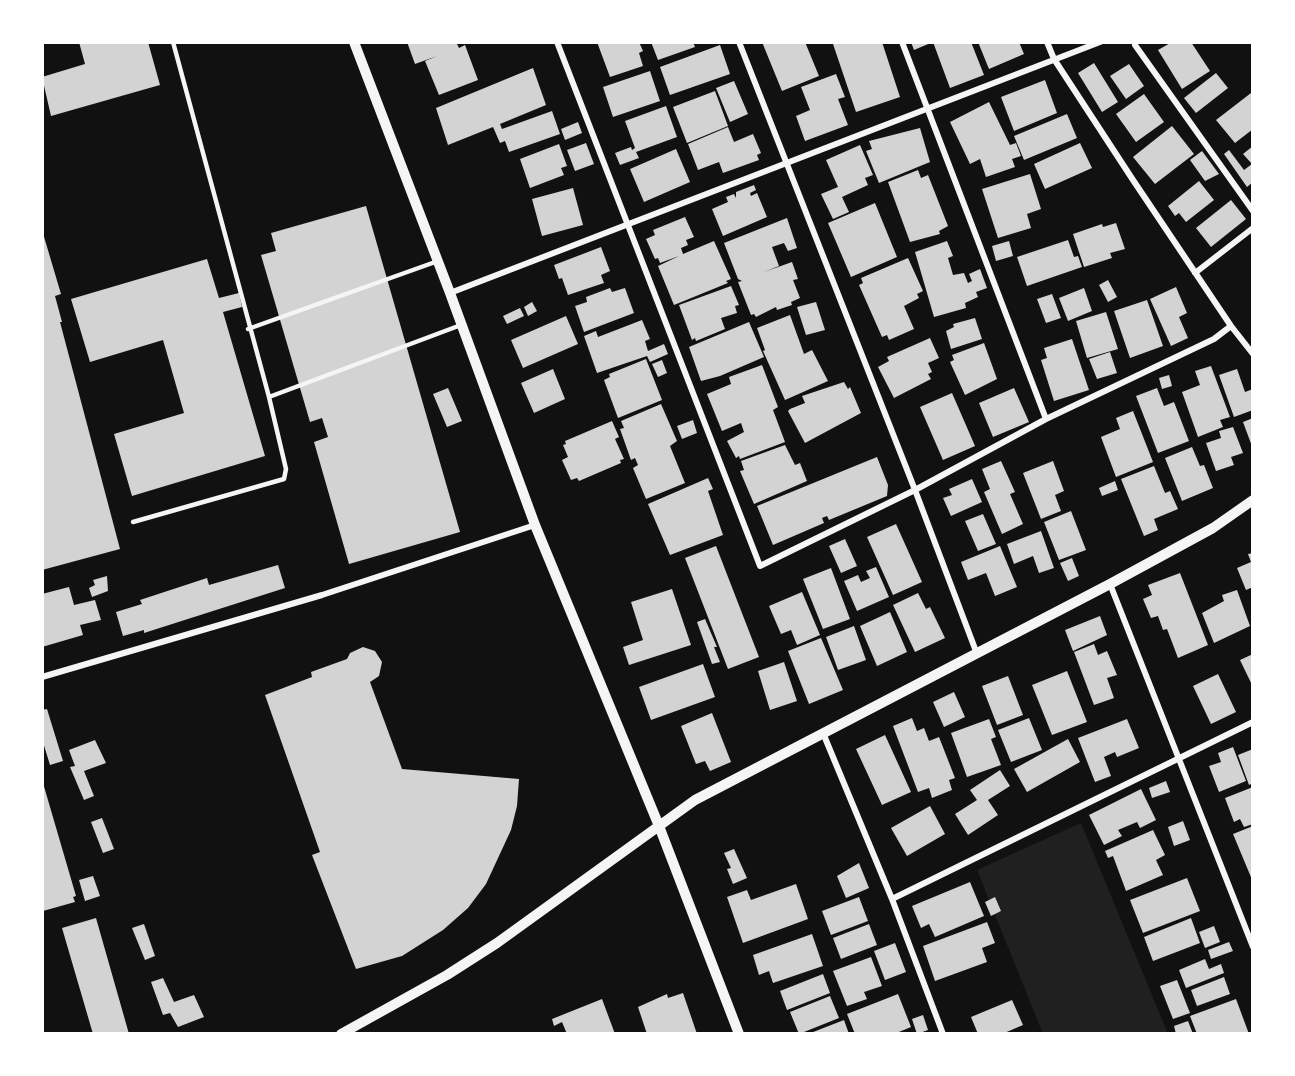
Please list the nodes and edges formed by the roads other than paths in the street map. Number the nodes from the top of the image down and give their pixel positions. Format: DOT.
graph roads {
  1 [pos="173,42"];
  2 [pos="354,42"];
  3 [pos="557,42"];
  4 [pos="739,42"];
  5 [pos="902,42"];
  6 [pos="1047,42"];
  7 [pos="1100,42"];
  8 [pos="1137,43"];
  9 [pos="1054,59"];
  10 [pos="928,107"];
  11 [pos="785,164"];
  12 [pos="1253,211"];
  13 [pos="629,225"];
  14 [pos="1253,228"];
  15 [pos="438,261"];
  16 [pos="1195,273"];
  17 [pos="450,293"];
  18 [pos="461,325"];
  19 [pos="1231,326"];
  20 [pos="249,329"];
  21 [pos="1253,354"];
  22 [pos="269,397"];
  23 [pos="1046,419"];
  24 [pos="915,490"];
  25 [pos="1253,500"];
  26 [pos="132,522"];
  27 [pos="536,525"];
  28 [pos="1110,584"];
  29 [pos="977,654"];
  30 [pos="42,677"];
  31 [pos="1253,722"];
  32 [pos="823,733"];
  33 [pos="1180,757"];
  34 [pos="659,826"];
  35 [pos="892,898"];
  36 [pos="1253,947"];
  37 [pos="341,1034"];
  38 [pos="739,1034"];
  39 [pos="943,1034"];
  1 -- 20 [label="lane"];
  2 -- 15 [label="street"];
  3 -- 13 [label="street"];
  4 -- 11 [label="street"];
  5 -- 10 [label="street"];
  6 -- 9 [label="street"];
  7 -- 9 [label="street"];
  8 -- 12 [label="street"];
  9 -- 10 [label="street"];
  9 -- 16 [label="street"];
  10 -- 11 [label="street"];
  10 -- 23 [label="street"];
  11 -- 13 [label="street"];
  11 -- 24 [label="street"];
  13 -- 17 [label="street"];
  13 -- 24 [label="street"];
  14 -- 16 [label="street"];
  15 -- 17 [label="street"];
  15 -- 20 [label="lane"];
  16 -- 19 [label="street"];
  17 -- 18 [label="street"];
  18 -- 22 [label="lane"];
  18 -- 27 [label="street"];
  19 -- 21 [label="street"];
  19 -- 23 [label="street"];
  20 -- 22 [label="lane"];
  22 -- 26 [label="lane"];
  23 -- 24 [label="street"];
  24 -- 29 [label="street"];
  25 -- 28 [label="street"];
  27 -- 30 [label="street"];
  27 -- 34 [label="street"];
  28 -- 29 [label="street"];
  28 -- 33 [label="street"];
  29 -- 32 [label="street"];
  31 -- 33 [label="street"];
  32 -- 34 [label="street"];
  32 -- 35 [label="street"];
  33 -- 35 [label="street"];
  33 -- 36 [label="street"];
  34 -- 37 [label="street"];
  34 -- 38 [label="street"];
  35 -- 39 [label="street"];
}
